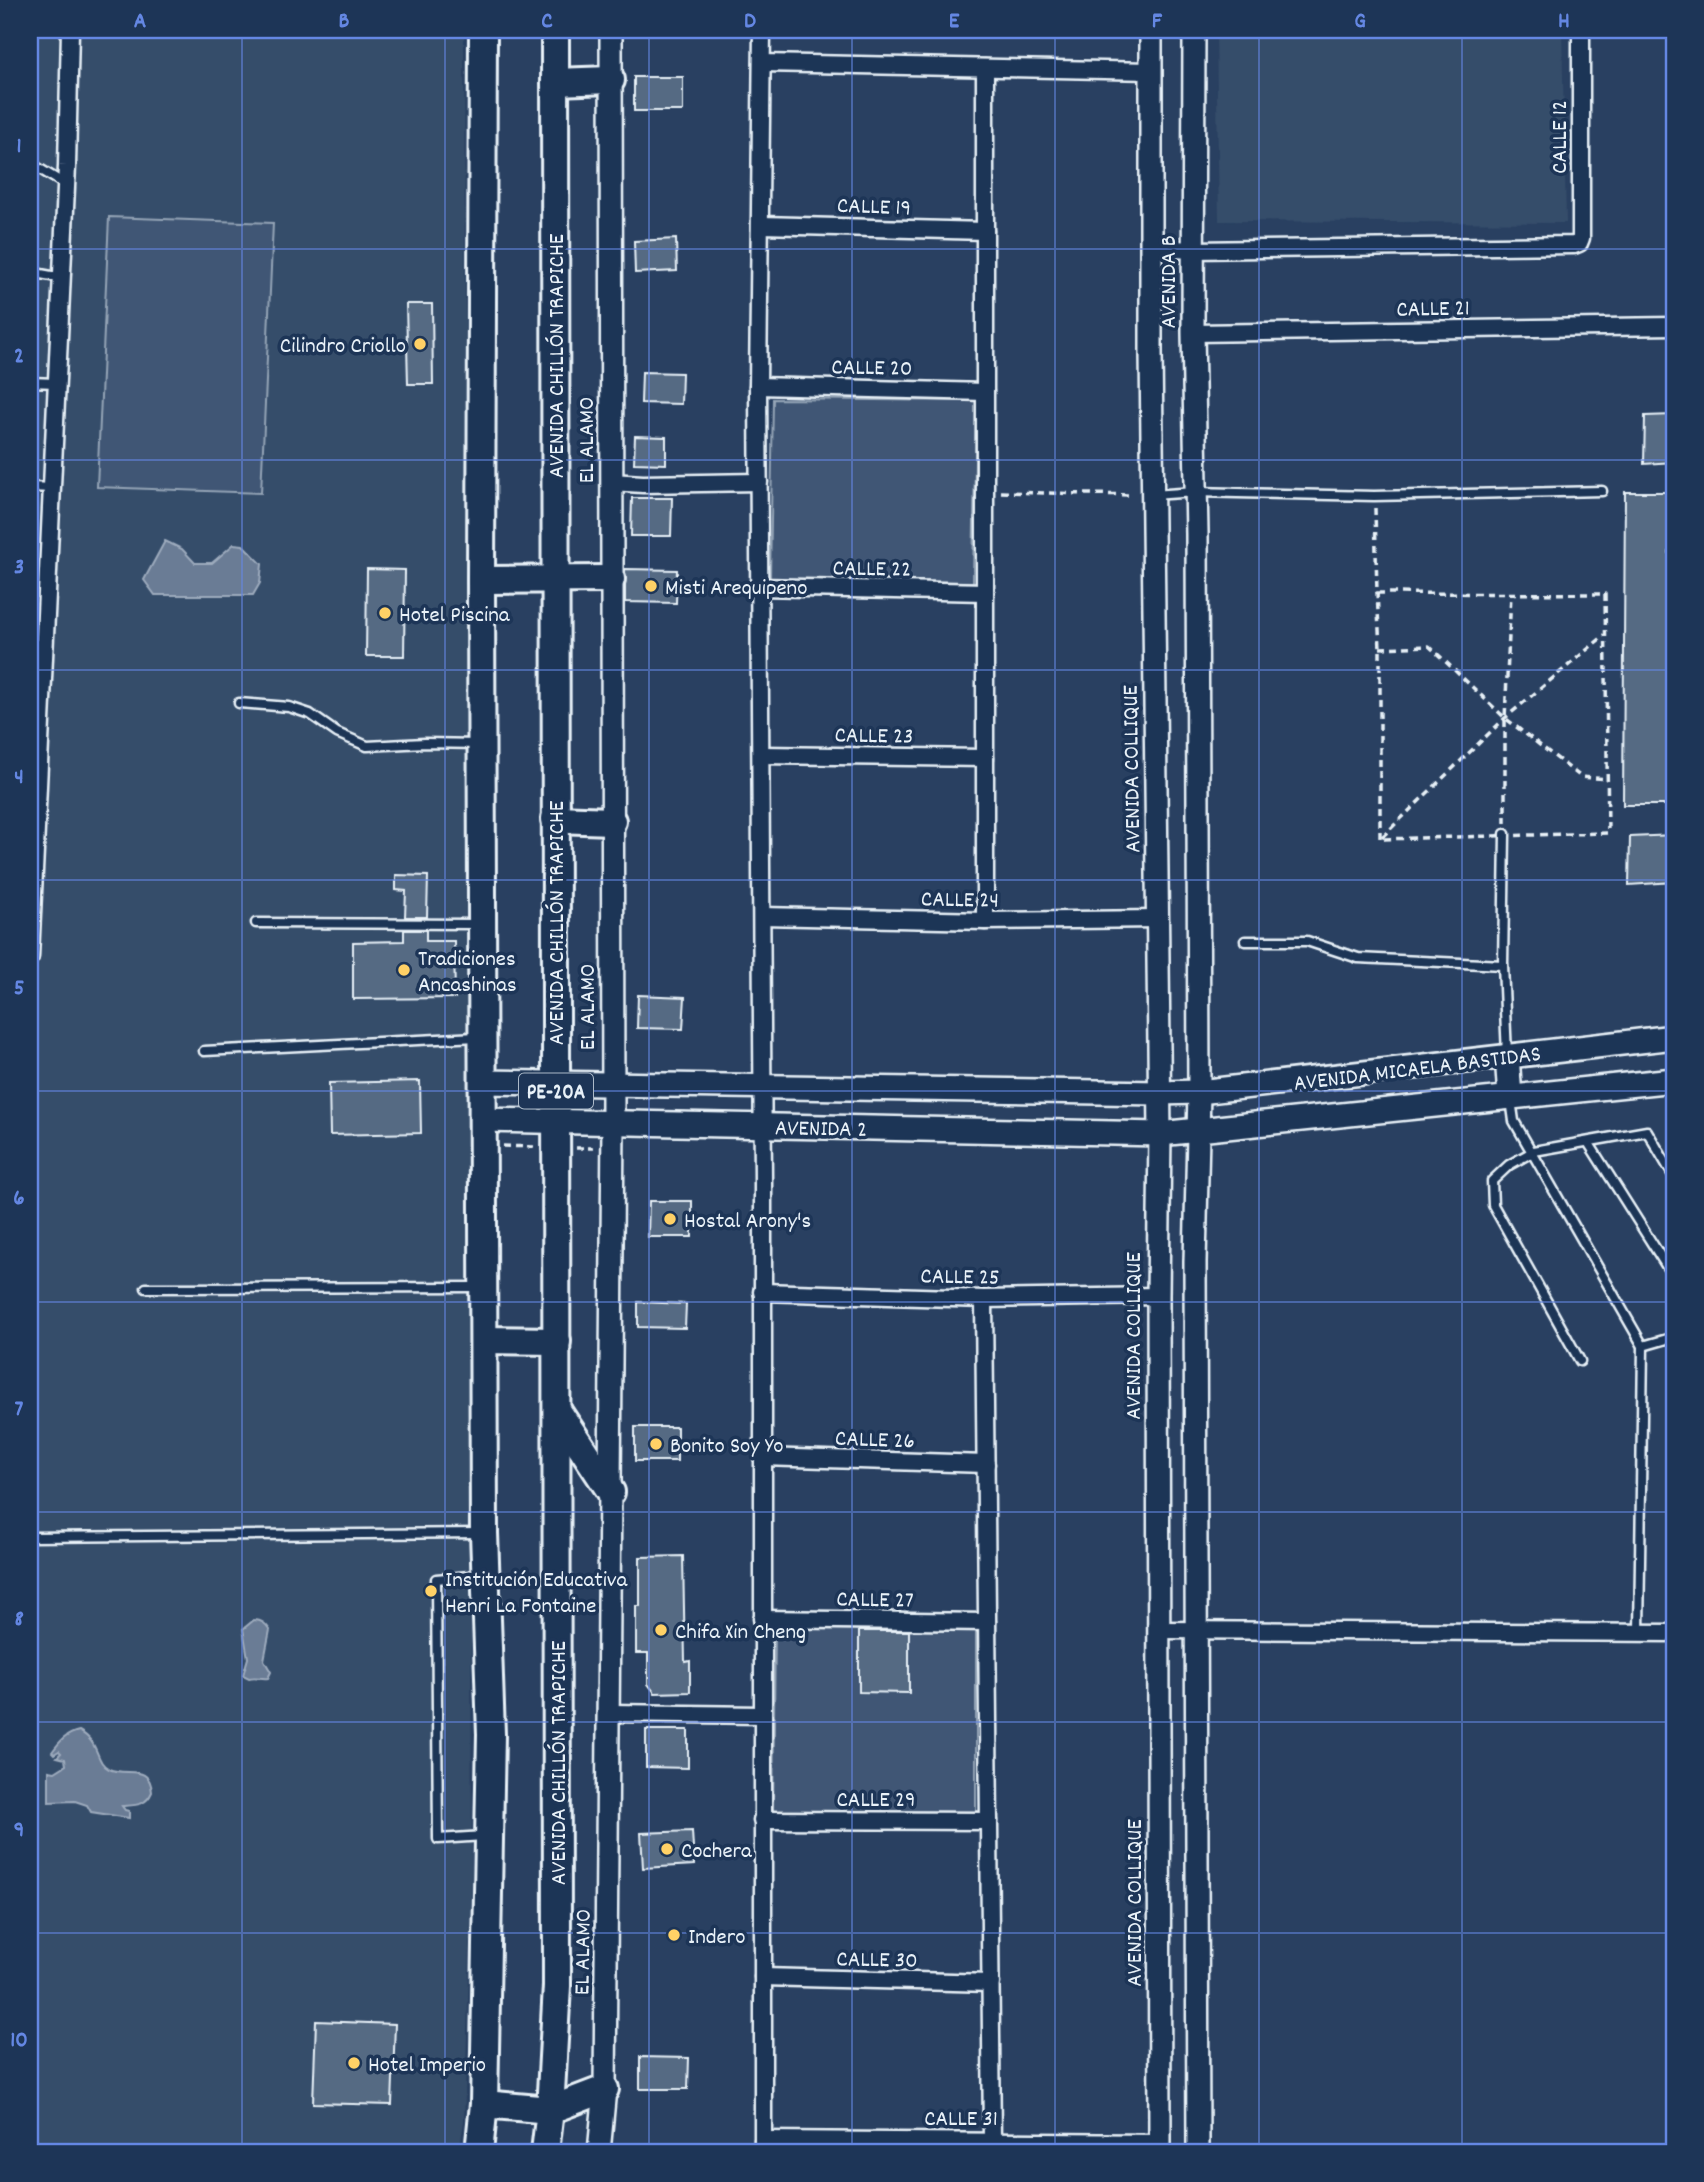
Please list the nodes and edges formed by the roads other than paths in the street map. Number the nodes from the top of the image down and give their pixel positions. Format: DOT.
graph roads {
  1 [pos="70,30"];
  2 [pos="483,30"];
  3 [pos="555,30"];
  4 [pos="611,30"];
  5 [pos="762,30"];
  6 [pos="1152,30"];
  7 [pos="1194,30"];
  8 [pos="1581,30"];
  9 [pos="762,63"];
  10 [pos="985,68"];
  11 [pos="1151,71"];
  12 [pos="611,80"];
  13 [pos="555,82"];
  14 [pos="30,163"];
  15 [pos="66,185"];
  16 [pos="762,225"];
  17 [pos="985,231"];
  18 [pos="1153,248"];
  19 [pos="1194,250"];
  20 [pos="30,272"];
  21 [pos="62,278"];
  22 [pos="1674,326"];
  23 [pos="1193,333"];
  24 [pos="30,382"];
  25 [pos="56,383"];
  26 [pos="758,386"];
  27 [pos="985,392"];
  28 [pos="611,482"];
  29 [pos="759,482"];
  30 [pos="30,487"];
  31 [pos="52,488"];
  32 [pos="1602,491"];
  33 [pos="1195,492"];
  34 [pos="1153,495"];
  35 [pos="1153,520"];
  36 [pos="611,579"];
  37 [pos="481,580"];
  38 [pos="555,580"];
  39 [pos="759,587"];
  40 [pos="985,592"];
  41 [pos="239,703"];
  42 [pos="482,744"];
  43 [pos="762,755"];
  44 [pos="985,758"];
  45 [pos="33,794"];
  46 [pos="555,818"];
  47 [pos="612,821"];
  48 [pos="1505,834"];
  49 [pos="762,916"];
  50 [pos="1157,919"];
  51 [pos="985,921"];
  52 [pos="256,923"];
  53 [pos="482,925"];
  54 [pos="1245,941"];
  55 [pos="30,957"];
  56 [pos="1503,965"];
  57 [pos="482,1037"];
  58 [pos="1674,1037"];
  59 [pos="204,1051"];
  60 [pos="1507,1056"];
  61 [pos="1303,1080"];
  62 [pos="1674,1080"];
  63 [pos="483,1082"];
  64 [pos="555,1082"];
  65 [pos="612,1083"];
  66 [pos="762,1087"];
  67 [pos="1199,1092"];
  68 [pos="1159,1093"];
  69 [pos="1510,1097"];
  70 [pos="1312,1118"];
  71 [pos="482,1120"];
  72 [pos="556,1122"];
  73 [pos="613,1123"];
  74 [pos="762,1126"];
  75 [pos="1198,1131"];
  76 [pos="1160,1133"];
  77 [pos="1588,1142"];
  78 [pos="1534,1152"];
  79 [pos="1674,1177"];
  80 [pos="1674,1278"];
  81 [pos="483,1287"];
  82 [pos="146,1288"];
  83 [pos="762,1292"];
  84 [pos="1158,1296"];
  85 [pos="984,1299"];
  86 [pos="1674,1337"];
  87 [pos="484,1340"];
  88 [pos="557,1341"];
  89 [pos="1643,1346"];
  90 [pos="1580,1361"];
  91 [pos="557,1410"];
  92 [pos="762,1457"];
  93 [pos="986,1464"];
  94 [pos="611,1492"];
  95 [pos="484,1533"];
  96 [pos="30,1537"];
  97 [pos="487,1574"];
  98 [pos="762,1619"];
  99 [pos="987,1622"];
  100 [pos="1159,1630"];
  101 [pos="1197,1630"];
  102 [pos="1639,1633"];
  103 [pos="1674,1633"];
  104 [pos="609,1713"];
  105 [pos="762,1714"];
  106 [pos="762,1820"];
  107 [pos="989,1821"];
  108 [pos="490,1836"];
  109 [pos="763,1977"];
  110 [pos="991,1983"];
  111 [pos="606,2089"];
  112 [pos="484,2104"];
  113 [pos="550,2110"];
  114 [pos="992,2140"];
  115 [pos="763,2146"];
  116 [pos="1160,2147"];
  117 [pos="479,2152"];
  118 [pos="545,2152"];
  119 [pos="599,2152"];
  120 [pos="1198,2152"];
  1 -- 15 [label="street"];
  2 -- 37 [label="main road"];
  3 -- 13 [label="main road, AVENIDA CHILLÓN TRAPICHE / PE-20A"];
  4 -- 12 [label="street, EL ALAMO"];
  5 -- 9 [label="street"];
  6 -- 11 [label="street, AVENIDA B"];
  7 -- 19 [label="street, AVENIDA B"];
  8 -- 19 [label="street, CALLE 12"];
  9 -- 10 [label="street"];
  9 -- 16 [label="street"];
  10 -- 11 [label="street"];
  10 -- 17 [label="street"];
  11 -- 18 [label="street, AVENIDA B"];
  12 -- 13 [label="main road"];
  12 -- 28 [label="street, EL ALAMO"];
  13 -- 38 [label="main road, AVENIDA CHILLÓN TRAPICHE / PE-20A"];
  14 -- 15 [label="lane"];
  15 -- 21 [label="street"];
  16 -- 17 [label="street, CALLE 19"];
  16 -- 26 [label="street"];
  17 -- 27 [label="street"];
  18 -- 19 [label="street"];
  18 -- 34 [label="street, AVENIDA B"];
  19 -- 23 [label="street, AVENIDA B"];
  20 -- 21 [label="lane"];
  21 -- 25 [label="street"];
  22 -- 23 [label="street, CALLE 21"];
  23 -- 33 [label="street, AVENIDA B"];
  24 -- 25 [label="lane"];
  25 -- 31 [label="street"];
  26 -- 27 [label="street, CALLE 20"];
  26 -- 29 [label="street"];
  27 -- 40 [label="street"];
  28 -- 29 [label="street"];
  28 -- 36 [label="street, EL ALAMO"];
  29 -- 39 [label="street"];
  30 -- 31 [label="lane"];
  31 -- 45 [label="street"];
  32 -- 33 [label="lane"];
  33 -- 34 [label="lane"];
  33 -- 67 [label="street, AVENIDA B"];
  34 -- 35 [label="street, AVENIDA B"];
  35 -- 50 [label="street, AVENIDA COLLIQUE"];
  36 -- 38 [label="main road"];
  36 -- 47 [label="street, EL ALAMO"];
  37 -- 38 [label="main road"];
  37 -- 42 [label="main road"];
  38 -- 46 [label="main road, AVENIDA CHILLÓN TRAPICHE / PE-20A"];
  39 -- 40 [label="street, CALLE 22"];
  39 -- 43 [label="street"];
  40 -- 44 [label="street"];
  41 -- 42 [label="lane"];
  42 -- 53 [label="main road"];
  43 -- 44 [label="street, CALLE 23"];
  43 -- 49 [label="street"];
  44 -- 51 [label="street"];
  45 -- 55 [label="street"];
  46 -- 47 [label="main road"];
  46 -- 64 [label="main road, AVENIDA CHILLÓN TRAPICHE / PE-20A"];
  47 -- 65 [label="street, EL ALAMO"];
  48 -- 56 [label="lane"];
  49 -- 51 [label="street, CALLE 24"];
  49 -- 66 [label="street"];
  50 -- 51 [label="street, CALLE 24"];
  50 -- 68 [label="street, AVENIDA COLLIQUE"];
  52 -- 53 [label="lane"];
  53 -- 57 [label="main road"];
  54 -- 56 [label="lane"];
  56 -- 60 [label="lane"];
  57 -- 59 [label="lane"];
  57 -- 63 [label="main road"];
  58 -- 60 [label="main road, AVENIDA MICAELA BASTIDAS"];
  60 -- 61 [label="main road, AVENIDA MICAELA BASTIDAS"];
  60 -- 69 [label="main road"];
  61 -- 67 [label="main road, AVENIDA MICAELA BASTIDAS"];
  61 -- 70 [label="main road"];
  62 -- 69 [label="main road, AVENIDA MICAELA BASTIDAS"];
  63 -- 64 [label="main road, AVENIDA 2"];
  63 -- 71 [label="main road"];
  64 -- 65 [label="main road, AVENIDA 2"];
  64 -- 72 [label="main road, AVENIDA CHILLÓN TRAPICHE / PE-20A"];
  65 -- 66 [label="main road, AVENIDA 2"];
  65 -- 73 [label="street, EL ALAMO"];
  66 -- 68 [label="main road, AVENIDA 2"];
  66 -- 74 [label="street"];
  67 -- 68 [label="main road, AVENIDA MICAELA BASTIDAS"];
  67 -- 75 [label="street, AVENIDA B"];
  68 -- 76 [label="street, AVENIDA COLLIQUE"];
  69 -- 70 [label="main road, AVENIDA MICAELA BASTIDAS"];
  69 -- 78 [label="lane"];
  70 -- 75 [label="main road, AVENIDA MICAELA BASTIDAS"];
  71 -- 72 [label="main road, AVENIDA 2"];
  71 -- 81 [label="main road"];
  72 -- 73 [label="main road, AVENIDA 2"];
  72 -- 88 [label="main road, AVENIDA CHILLÓN TRAPICHE / PE-20A"];
  73 -- 74 [label="main road, AVENIDA 2"];
  73 -- 94 [label="street, EL ALAMO"];
  74 -- 76 [label="main road, AVENIDA 2"];
  74 -- 83 [label="street"];
  75 -- 76 [label="main road, AVENIDA MICAELA BASTIDAS"];
  75 -- 101 [label="street, AVENIDA B"];
  76 -- 84 [label="street, AVENIDA COLLIQUE"];
  77 -- 78 [label="lane"];
  77 -- 79 [label="lane"];
  77 -- 80 [label="lane"];
  78 -- 89 [label="lane"];
  78 -- 90 [label="lane"];
  81 -- 82 [label="lane"];
  81 -- 87 [label="main road"];
  83 -- 85 [label="street, CALLE 25"];
  83 -- 92 [label="street"];
  84 -- 85 [label="street, CALLE 25"];
  84 -- 100 [label="street, AVENIDA COLLIQUE"];
  85 -- 93 [label="street"];
  86 -- 89 [label="lane"];
  87 -- 88 [label="main road"];
  87 -- 95 [label="main road"];
  88 -- 91 [label="main road, AVENIDA CHILLÓN TRAPICHE / PE-20A"];
  89 -- 102 [label="lane"];
  91 -- 94 [label="main road"];
  91 -- 113 [label="main road, AVENIDA CHILLÓN TRAPICHE / PE-20A"];
  92 -- 93 [label="street, CALLE 26"];
  92 -- 98 [label="street"];
  93 -- 99 [label="street"];
  94 -- 104 [label="street, EL ALAMO"];
  95 -- 96 [label="lane"];
  95 -- 97 [label="main road"];
  97 -- 108 [label="main road"];
  97 -- 108 [label="lane"];
  98 -- 99 [label="street, CALLE 27"];
  98 -- 105 [label="street"];
  99 -- 107 [label="street"];
  100 -- 101 [label="street"];
  100 -- 116 [label="street, AVENIDA COLLIQUE"];
  101 -- 102 [label="street"];
  101 -- 120 [label="street, AVENIDA B"];
  102 -- 103 [label="street"];
  104 -- 105 [label="street"];
  104 -- 111 [label="street, EL ALAMO"];
  105 -- 106 [label="street"];
  106 -- 107 [label="street, CALLE 29"];
  106 -- 109 [label="street"];
  107 -- 110 [label="street"];
  108 -- 112 [label="main road"];
  109 -- 110 [label="street, CALLE 30"];
  109 -- 115 [label="street"];
  110 -- 114 [label="street"];
  111 -- 113 [label="main road"];
  111 -- 119 [label="street, EL ALAMO"];
  112 -- 113 [label="main road"];
  112 -- 117 [label="main road"];
  113 -- 118 [label="main road, AVENIDA CHILLÓN TRAPICHE / PE-20A"];
  114 -- 115 [label="street, CALLE 31"];
  114 -- 116 [label="street, CALLE 31"];
}
